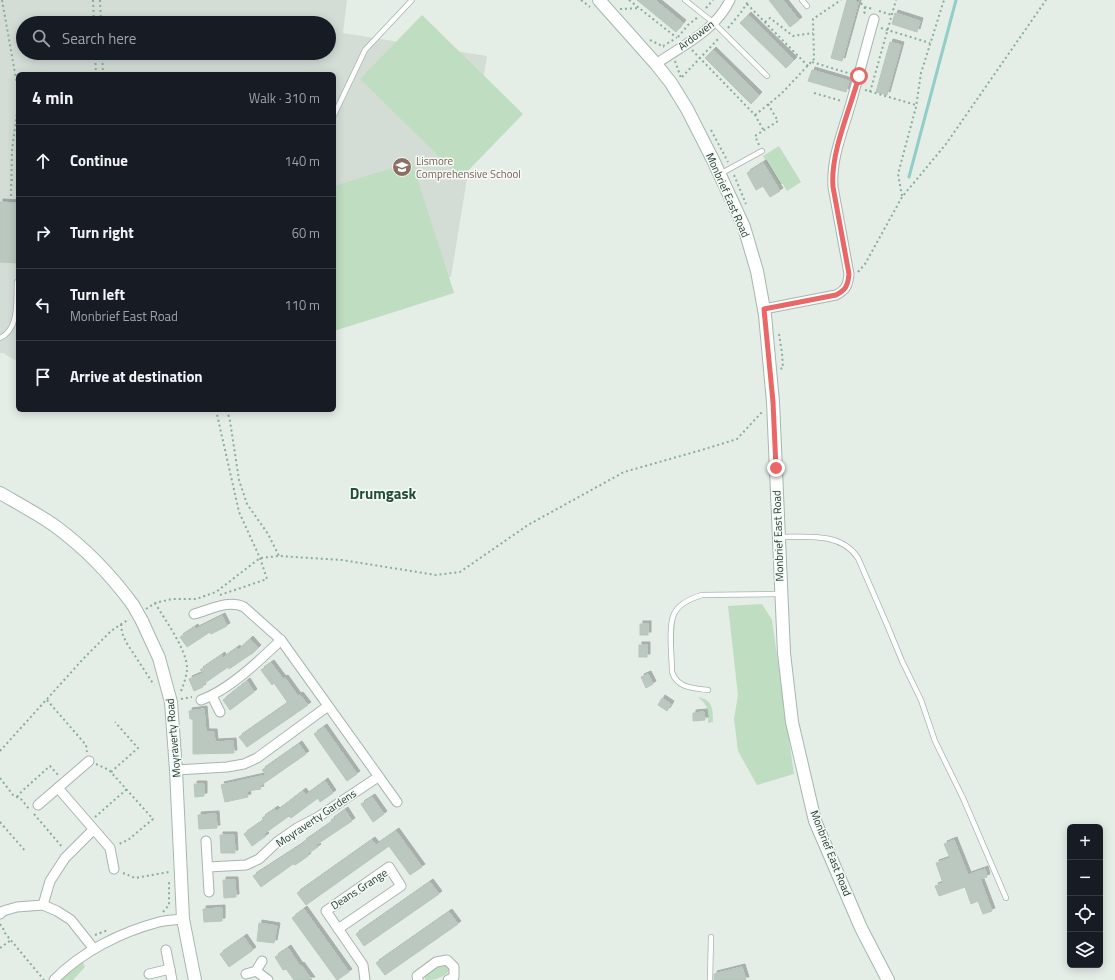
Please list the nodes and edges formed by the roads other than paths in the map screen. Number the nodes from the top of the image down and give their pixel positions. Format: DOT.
graph roads {
  1 [pos="412,0"];
  2 [pos="599,0"];
  3 [pos="685,0"];
  4 [pos="730,0"];
  5 [pos="802,0"];
  6 [pos="807,6"];
  7 [pos="873,22"];
  8 [pos="714,23"];
  9 [pos="656,64"];
  10 [pos="767,76"];
  11 [pos="336,111"];
  12 [pos="762,151"];
  13 [pos="720,174"];
  14 [pos="764,309"];
  15 [pos="16,316"];
  16 [pos="0,338"];
  17 [pos="0,493"];
  18 [pos="778,537"];
  19 [pos="781,594"];
  20 [pos="194,614"];
  21 [pos="281,640"];
  22 [pos="708,690"];
  23 [pos="212,696"];
  24 [pos="201,700"];
  25 [pos="328,706"];
  26 [pos="220,712"];
  27 [pos="89,761"];
  28 [pos="176,770"];
  29 [pos="378,777"];
  30 [pos="61,785"];
  31 [pos="397,802"];
  32 [pos="38,805"];
  33 [pos="91,826"];
  34 [pos="206,841"];
  35 [pos="208,868"];
  36 [pos="114,869"];
  37 [pos="209,892"];
  38 [pos="1006,898"];
  39 [pos="43,905"];
  40 [pos="1,910"];
  41 [pos="184,919"];
  42 [pos="338,929"];
  43 [pos="712,937"];
  44 [pos="94,949"];
  45 [pos="166,950"];
  46 [pos="262,961"];
  47 [pos="170,969"];
  48 [pos="256,971"];
  49 [pos="149,974"];
  50 [pos="246,974"];
  51 [pos="54,980"];
  52 [pos="172,980"];
  53 [pos="195,980"];
  54 [pos="268,980"];
  55 [pos="366,980"];
  56 [pos="418,980"];
  57 [pos="448,980"];
  58 [pos="710,980"];
  59 [pos="888,980"];
  1 -- 11 [label="lane"];
  2 -- 9 [label="street, Monbrief East Road"];
  3 -- 8 [label="lane"];
  4 -- 8 [label="street, Ardowen"];
  5 -- 6 [label="lane"];
  7 -- 14 [label="street"];
  8 -- 9 [label="street, Ardowen"];
  8 -- 10 [label="lane"];
  9 -- 13 [label="street, Monbrief East Road"];
  12 -- 13 [label="lane"];
  13 -- 14 [label="street, Monbrief East Road"];
  14 -- 18 [label="street, Monbrief East Road"];
  15 -- 16 [label="lane"];
  17 -- 28 [label="street, Moyraverty Road"];
  18 -- 19 [label="street, Monbrief East Road"];
  18 -- 38 [label="lane"];
  19 -- 22 [label="lane"];
  19 -- 59 [label="street, Monbrief East Road"];
  20 -- 21 [label="street"];
  21 -- 23 [label="street"];
  21 -- 25 [label="street"];
  23 -- 24 [label="street"];
  23 -- 26 [label="street"];
  25 -- 28 [label="street"];
  25 -- 29 [label="street"];
  27 -- 30 [label="street"];
  28 -- 41 [label="street, Moyraverty Road"];
  29 -- 31 [label="street"];
  29 -- 35 [label="street, Moyraverty Gardens"];
  30 -- 32 [label="street"];
  30 -- 33 [label="street"];
  33 -- 36 [label="street"];
  33 -- 39 [label="street"];
  34 -- 35 [label="street"];
  35 -- 37 [label="street"];
  39 -- 40 [label="street"];
  39 -- 44 [label="street"];
  41 -- 44 [label="street"];
  41 -- 53 [label="street, Moyraverty Road"];
  42 -- 42 [label="street, Deans Grange"];
  42 -- 55 [label="street, Deans Grange"];
  43 -- 58 [label="lane"];
  44 -- 51 [label="street"];
  45 -- 47 [label="street"];
  46 -- 48 [label="street"];
  47 -- 49 [label="street"];
  47 -- 52 [label="street"];
  48 -- 50 [label="street"];
  48 -- 54 [label="street"];
  56 -- 57 [label="street"];
}
